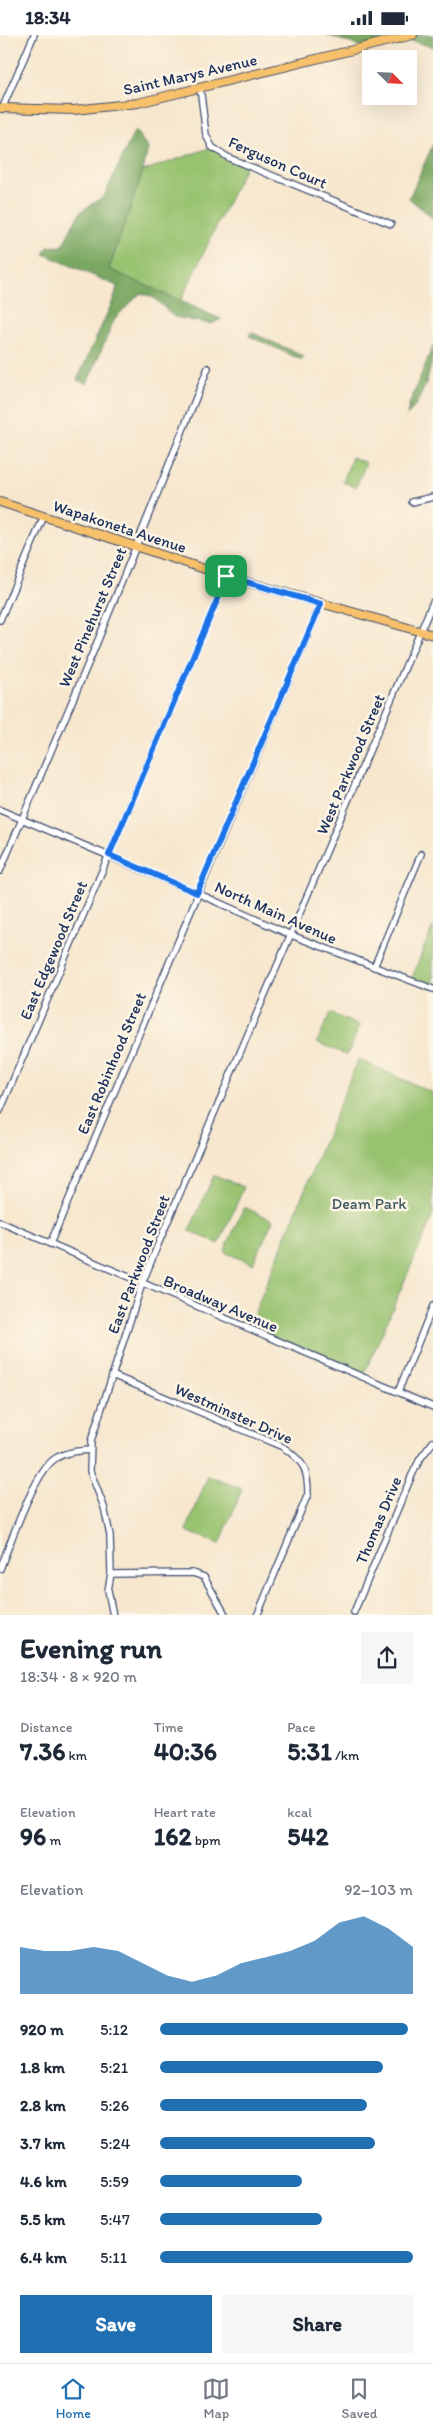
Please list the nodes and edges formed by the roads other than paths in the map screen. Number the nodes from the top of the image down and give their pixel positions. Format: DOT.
graph roads {
  1 [pos="34,35"];
  2 [pos="413,35"];
  3 [pos="200,87"];
  4 [pos="1,111"];
  5 [pos="391,224"];
  6 [pos="208,368"];
  7 [pos="433,497"];
  8 [pos="0,501"];
  9 [pos="412,501"];
  10 [pos="44,516"];
  11 [pos="136,547"];
  12 [pos="226,576"];
  13 [pos="433,602"];
  14 [pos="321,604"];
  15 [pos="0,620"];
  16 [pos="421,632"];
  17 [pos="433,635"];
  18 [pos="0,810"];
  19 [pos="22,820"];
  20 [pos="421,854"];
  21 [pos="109,855"];
  22 [pos="0,871"];
  23 [pos="197,893"];
  24 [pos="291,935"];
  25 [pos="374,967"];
  26 [pos="433,989"];
  27 [pos="0,1111"];
  28 [pos="0,1222"];
  29 [pos="50,1244"];
  30 [pos="142,1284"];
  31 [pos="433,1308"];
  32 [pos="112,1375"];
  33 [pos="398,1392"];
  34 [pos="433,1407"];
  35 [pos="433,1442"];
  36 [pos="90,1450"];
  37 [pos="0,1569"];
  38 [pos="111,1574"];
  39 [pos="354,1612"];
  40 [pos="113,1615"];
  41 [pos="226,1615"];
  42 [pos="258,1615"];
  1 -- 4 [label="street"];
  2 -- 3 [label="main road, Saint Marys Avenue"];
  3 -- 4 [label="main road, Saint Marys Avenue"];
  3 -- 5 [label="street, Ferguson Court"];
  6 -- 11 [label="street, West Pinehurst Street"];
  7 -- 9 [label="street"];
  8 -- 10 [label="main road, Wapakoneta Avenue"];
  10 -- 11 [label="main road, Wapakoneta Avenue"];
  10 -- 15 [label="street"];
  11 -- 12 [label="main road, Wapakoneta Avenue"];
  11 -- 19 [label="street, West Pinehurst Street"];
  12 -- 14 [label="main road, Wapakoneta Avenue"];
  12 -- 21 [label="street, East Edgewood Street"];
  13 -- 16 [label="street, West Parkwood Street"];
  14 -- 16 [label="main road, Wapakoneta Avenue"];
  14 -- 23 [label="street, East Robinhood Street"];
  16 -- 17 [label="main road, Wapakoneta Avenue"];
  16 -- 24 [label="street, West Parkwood Street"];
  18 -- 19 [label="street, North Main Avenue"];
  19 -- 21 [label="street, North Main Avenue"];
  19 -- 22 [label="street, West Pinehurst Street"];
  20 -- 25 [label="street"];
  21 -- 23 [label="street, North Main Avenue"];
  21 -- 27 [label="street, East Edgewood Street"];
  23 -- 24 [label="street, North Main Avenue"];
  23 -- 29 [label="street, East Robinhood Street"];
  24 -- 25 [label="street, North Main Avenue"];
  24 -- 30 [label="street, East Parkwood Street"];
  25 -- 26 [label="street, North Main Avenue"];
  28 -- 29 [label="street, Broadway Avenue"];
  29 -- 30 [label="street, Broadway Avenue"];
  30 -- 32 [label="street, East Parkwood Street"];
  30 -- 33 [label="street, Broadway Avenue"];
  31 -- 33 [label="street"];
  32 -- 36 [label="street, East Parkwood Street"];
  32 -- 42 [label="street, Westminster Drive"];
  33 -- 34 [label="street, Broadway Avenue"];
  35 -- 39 [label="street, Thomas Drive"];
  36 -- 37 [label="street"];
  36 -- 38 [label="street, East Parkwood Street"];
  38 -- 40 [label="street, East Parkwood Street"];
  38 -- 41 [label="street"];
}
